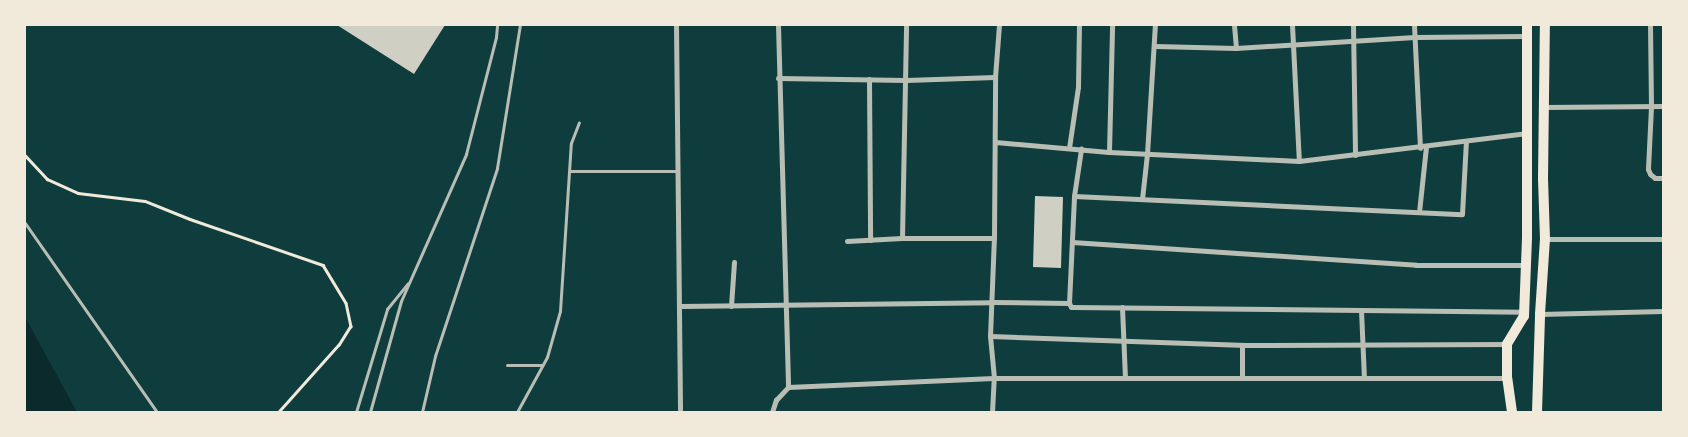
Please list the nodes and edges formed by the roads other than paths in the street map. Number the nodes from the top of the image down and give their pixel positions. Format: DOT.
graph roads {
  1 [pos="497,25"];
  2 [pos="520,25"];
  3 [pos="676,25"];
  4 [pos="778,25"];
  5 [pos="906,25"];
  6 [pos="999,25"];
  7 [pos="1079,25"];
  8 [pos="1112,25"];
  9 [pos="1155,25"];
  10 [pos="1234,25"];
  11 [pos="1292,25"];
  12 [pos="1353,25"];
  13 [pos="1414,25"];
  14 [pos="1545,25"];
  15 [pos="1650,25"];
  16 [pos="1527,30"];
  17 [pos="1415,37"];
  18 [pos="1354,40"];
  19 [pos="1294,44"];
  20 [pos="1155,46"];
  21 [pos="1236,48"];
  22 [pos="995,77"];
  23 [pos="778,78"];
  24 [pos="869,79"];
  25 [pos="906,80"];
  26 [pos="1651,106"];
  27 [pos="1663,106"];
  28 [pos="1543,107"];
  29 [pos="579,122"];
  30 [pos="1528,133"];
  31 [pos="1466,141"];
  32 [pos="995,142"];
  33 [pos="1423,147"];
  34 [pos="1069,148"];
  35 [pos="1081,149"];
  36 [pos="1109,152"];
  37 [pos="1147,154"];
  38 [pos="1355,155"];
  39 [pos="1299,160"];
  40 [pos="570,171"];
  41 [pos="678,171"];
  42 [pos="1663,178"];
  43 [pos="1074,196"];
  44 [pos="1142,199"];
  45 [pos="1419,212"];
  46 [pos="25,223"];
  47 [pos="902,238"];
  48 [pos="994,238"];
  49 [pos="1545,239"];
  50 [pos="1663,239"];
  51 [pos="870,240"];
  52 [pos="847,241"];
  53 [pos="1072,242"];
  54 [pos="734,262"];
  55 [pos="1526,265"];
  56 [pos="411,278"];
  57 [pos="993,302"];
  58 [pos="1069,303"];
  59 [pos="680,306"];
  60 [pos="731,306"];
  61 [pos="784,306"];
  62 [pos="1122,307"];
  63 [pos="1361,310"];
  64 [pos="1663,311"];
  65 [pos="1524,312"];
  66 [pos="1540,314"];
  67 [pos="990,336"];
  68 [pos="1124,340"];
  69 [pos="1242,344"];
  70 [pos="1363,344"];
  71 [pos="1507,344"];
  72 [pos="506,365"];
  73 [pos="542,365"];
  74 [pos="994,378"];
  75 [pos="1125,378"];
  76 [pos="1242,378"];
  77 [pos="1364,378"];
  78 [pos="1507,378"];
  79 [pos="788,386"];
  80 [pos="157,412"];
  81 [pos="356,412"];
  82 [pos="370,412"];
  83 [pos="422,412"];
  84 [pos="517,412"];
  85 [pos="680,412"];
  86 [pos="772,412"];
  87 [pos="992,412"];
  88 [pos="1512,412"];
  89 [pos="1537,412"];
  1 -- 56 [label="lane"];
  2 -- 83 [label="lane"];
  3 -- 41 [label="street"];
  4 -- 23 [label="street"];
  5 -- 25 [label="street"];
  6 -- 22 [label="street"];
  7 -- 34 [label="street"];
  8 -- 36 [label="street"];
  9 -- 20 [label="street"];
  10 -- 21 [label="street"];
  11 -- 19 [label="street"];
  12 -- 18 [label="street"];
  13 -- 17 [label="street"];
  14 -- 28 [label="main road"];
  15 -- 26 [label="street"];
  16 -- 17 [label="street"];
  16 -- 30 [label="main road"];
  17 -- 18 [label="street"];
  17 -- 33 [label="street"];
  18 -- 19 [label="street"];
  18 -- 38 [label="street"];
  19 -- 21 [label="street"];
  19 -- 39 [label="street"];
  20 -- 21 [label="street"];
  20 -- 37 [label="street"];
  22 -- 25 [label="street"];
  22 -- 32 [label="street"];
  23 -- 24 [label="street"];
  23 -- 61 [label="street"];
  24 -- 25 [label="street"];
  24 -- 51 [label="street"];
  25 -- 47 [label="street"];
  26 -- 27 [label="street"];
  26 -- 28 [label="street"];
  26 -- 42 [label="street"];
  28 -- 49 [label="main road"];
  29 -- 40 [label="lane"];
  30 -- 31 [label="street"];
  30 -- 55 [label="main road"];
  31 -- 33 [label="street"];
  31 -- 45 [label="street"];
  32 -- 34 [label="street"];
  32 -- 48 [label="street"];
  33 -- 38 [label="street"];
  33 -- 45 [label="street"];
  34 -- 35 [label="street"];
  35 -- 36 [label="street"];
  35 -- 43 [label="street"];
  36 -- 37 [label="street"];
  37 -- 39 [label="street"];
  37 -- 44 [label="street"];
  38 -- 39 [label="street"];
  40 -- 41 [label="lane"];
  40 -- 73 [label="lane"];
  41 -- 59 [label="street"];
  43 -- 44 [label="street"];
  43 -- 53 [label="street"];
  44 -- 45 [label="street"];
  46 -- 80 [label="lane"];
  47 -- 48 [label="street"];
  47 -- 51 [label="street"];
  48 -- 57 [label="street"];
  49 -- 50 [label="street"];
  49 -- 66 [label="main road"];
  51 -- 52 [label="street"];
  53 -- 55 [label="street"];
  53 -- 58 [label="street"];
  54 -- 60 [label="street"];
  55 -- 65 [label="main road"];
  56 -- 81 [label="lane"];
  56 -- 82 [label="lane"];
  57 -- 58 [label="street"];
  57 -- 61 [label="street"];
  57 -- 67 [label="street"];
  58 -- 62 [label="street"];
  59 -- 60 [label="street"];
  59 -- 85 [label="street"];
  60 -- 61 [label="street"];
  61 -- 79 [label="street"];
  62 -- 63 [label="street"];
  62 -- 68 [label="street"];
  63 -- 65 [label="street"];
  63 -- 70 [label="street"];
  64 -- 66 [label="street"];
  65 -- 71 [label="main road"];
  66 -- 89 [label="main road"];
  67 -- 68 [label="street"];
  67 -- 74 [label="street"];
  68 -- 69 [label="street"];
  68 -- 75 [label="street"];
  69 -- 70 [label="street"];
  69 -- 76 [label="street"];
  70 -- 71 [label="street"];
  70 -- 77 [label="street"];
  71 -- 78 [label="main road"];
  72 -- 73 [label="lane"];
  73 -- 84 [label="lane"];
  74 -- 75 [label="street"];
  74 -- 79 [label="street"];
  74 -- 87 [label="street"];
  75 -- 76 [label="street"];
  76 -- 77 [label="street"];
  77 -- 78 [label="street"];
  78 -- 88 [label="main road"];
  79 -- 86 [label="street"];
}
